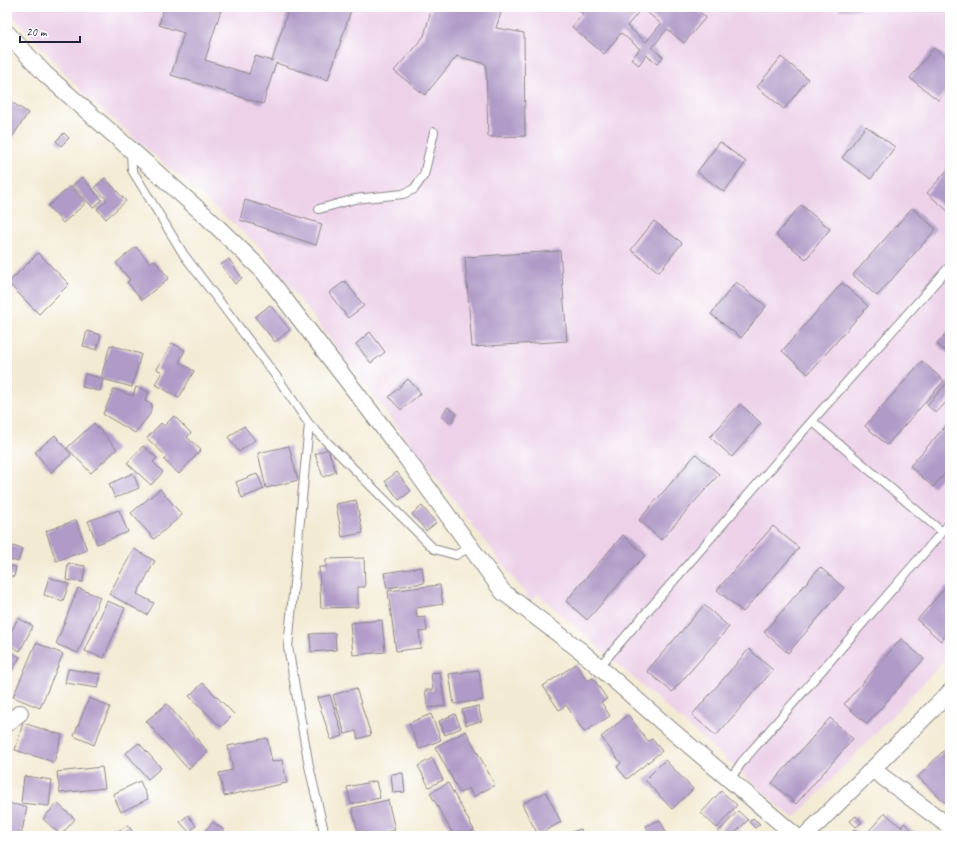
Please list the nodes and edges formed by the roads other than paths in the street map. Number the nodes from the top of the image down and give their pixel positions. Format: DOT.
graph roads {
  1 [pos="7,33"];
  2 [pos="434,132"];
  3 [pos="131,151"];
  4 [pos="319,209"];
  5 [pos="950,266"];
  6 [pos="812,421"];
  7 [pos="309,424"];
  8 [pos="950,523"];
  9 [pos="942,532"];
  10 [pos="470,547"];
  11 [pos="599,667"];
  12 [pos="950,692"];
  13 [pos="20,714"];
  14 [pos="7,724"];
  15 [pos="872,769"];
  16 [pos="730,779"];
  17 [pos="950,827"];
  18 [pos="325,836"];
  19 [pos="796,836"];
  20 [pos="805,836"];
  1 -- 3 [label="street"];
  2 -- 4 [label="lane"];
  3 -- 7 [label="lane"];
  3 -- 10 [label="street"];
  5 -- 6 [label="lane"];
  6 -- 9 [label="lane"];
  6 -- 11 [label="lane"];
  7 -- 10 [label="lane"];
  7 -- 18 [label="lane"];
  8 -- 9 [label="lane"];
  9 -- 16 [label="lane"];
  10 -- 11 [label="street"];
  11 -- 16 [label="street"];
  12 -- 15 [label="street"];
  13 -- 14 [label="street"];
  15 -- 17 [label="street"];
  15 -- 20 [label="street"];
  16 -- 19 [label="street"];
}
